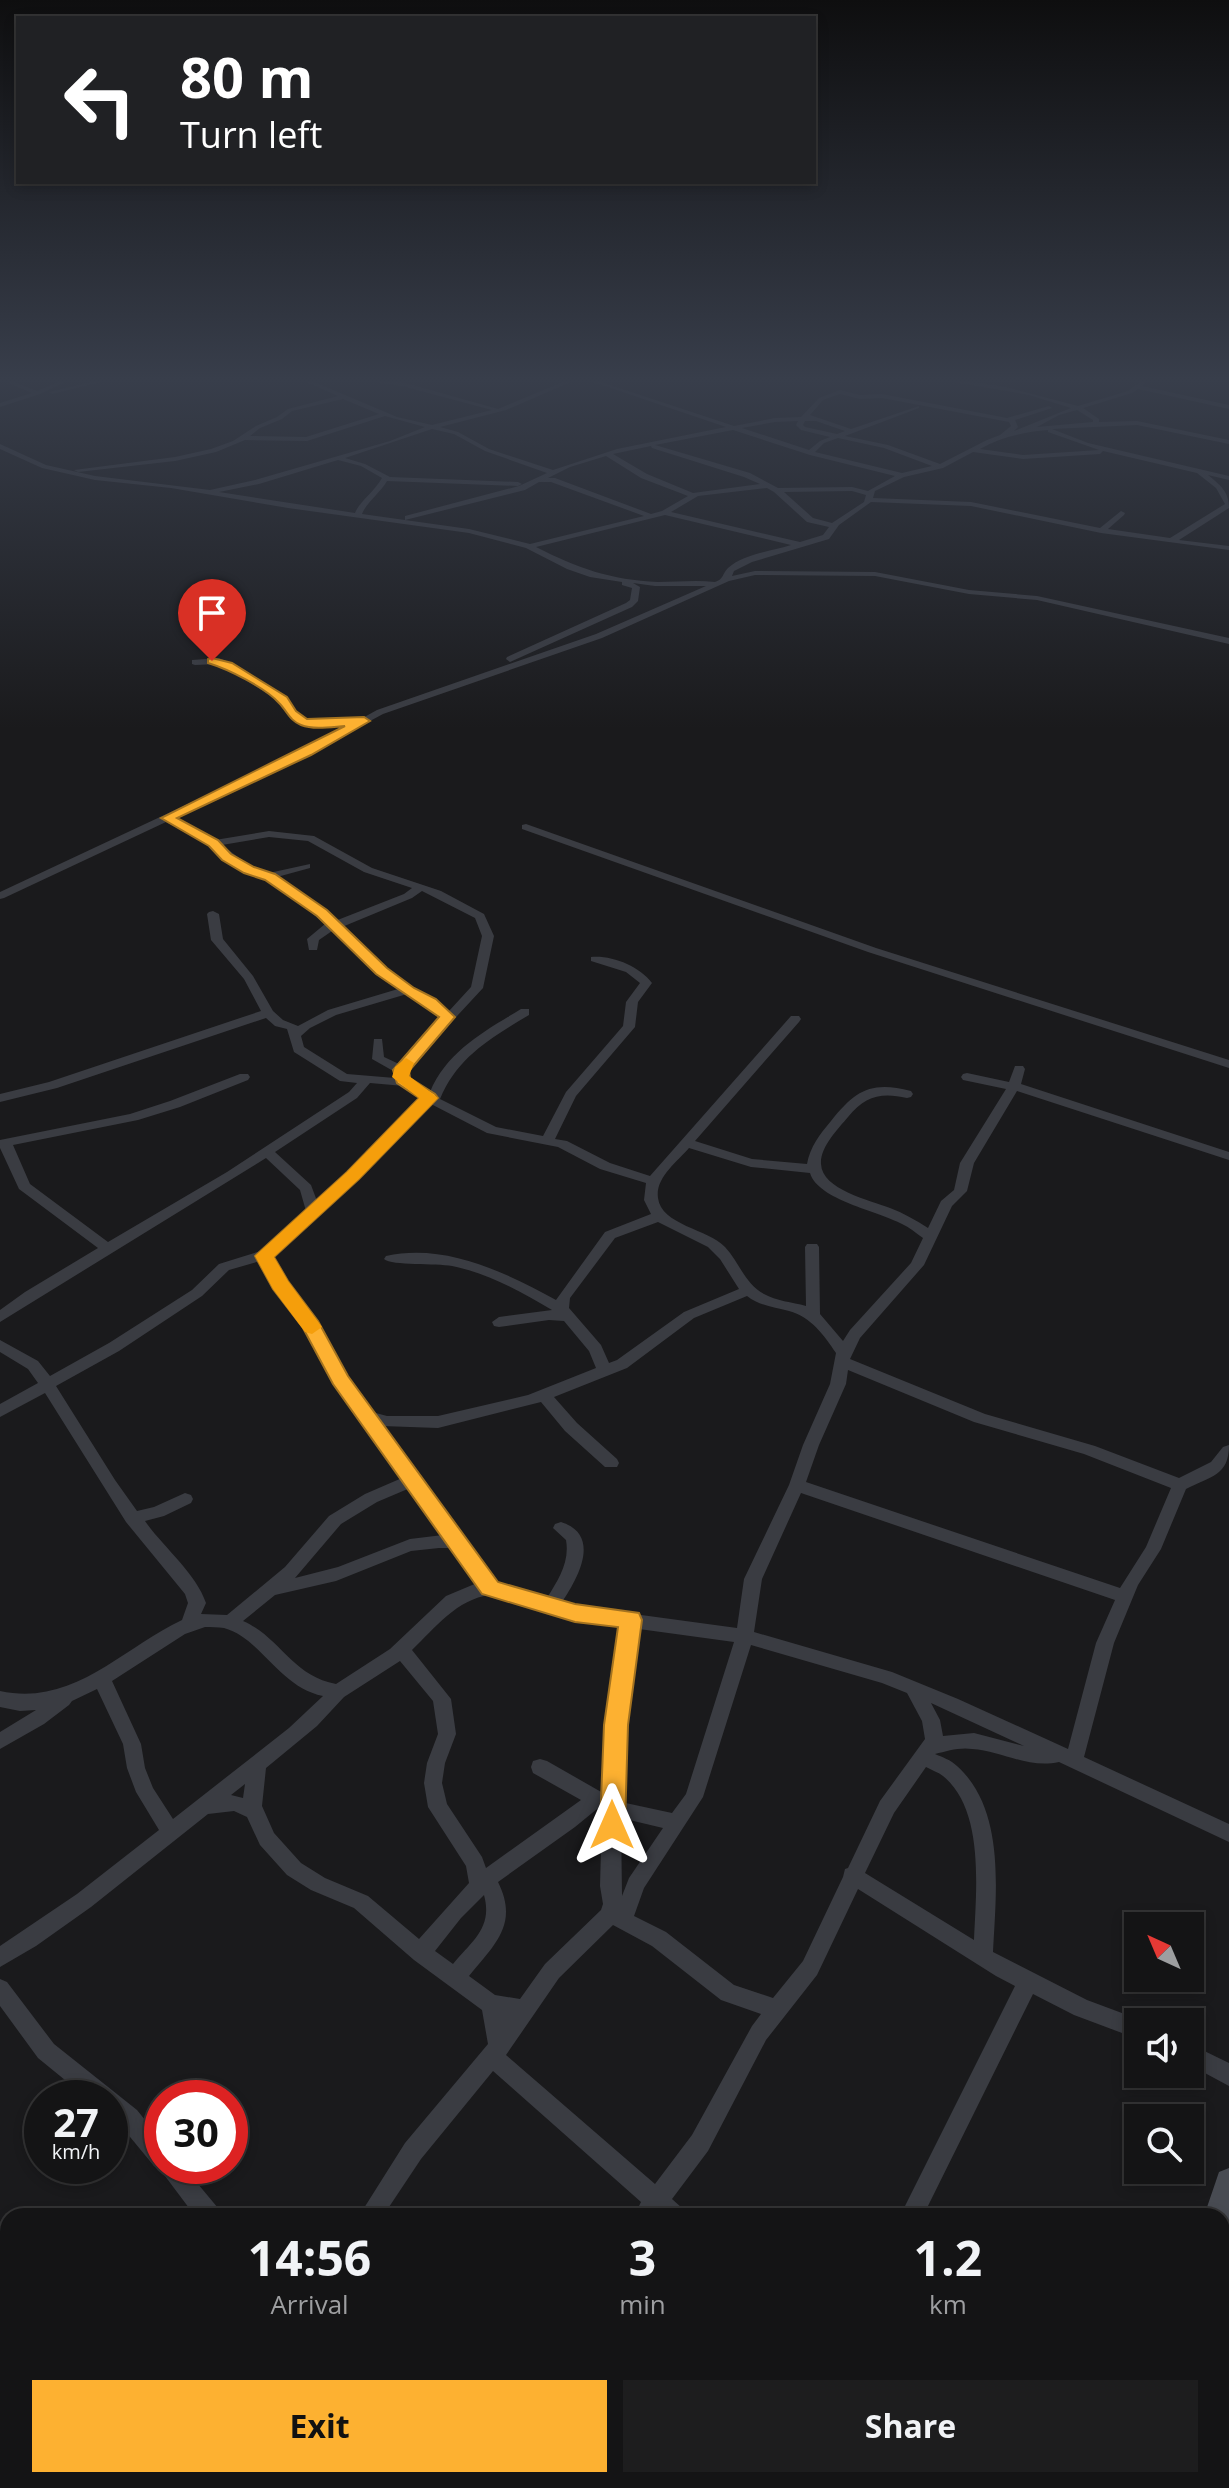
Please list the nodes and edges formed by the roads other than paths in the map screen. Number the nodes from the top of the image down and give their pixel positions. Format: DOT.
graph roads {
  1 [pos="241,497"];
  2 [pos="374,497"];
  3 [pos="494,497"];
  4 [pos="604,497"];
  5 [pos="690,497"];
  6 [pos="785,497"];
  7 [pos="870,497"];
  8 [pos="871,497"];
  9 [pos="901,497"];
  10 [pos="902,500"];
  11 [pos="1229,504"];
  12 [pos="665,513"];
  13 [pos="1121,513"];
  14 [pos="648,515"];
  15 [pos="358,516"];
  16 [pos="395,520"];
  17 [pos="833,526"];
  18 [pos="1101,531"];
  19 [pos="1173,540"];
  20 [pos="799,545"];
  21 [pos="529,546"];
  22 [pos="1229,548"];
  23 [pos="609,578"];
  24 [pos="723,582"];
  25 [pos="1229,641"];
  26 [pos="195,662"];
  27 [pos="476,680"];
  28 [pos="364,721"];
  29 [pos="167,818"];
  30 [pos="526,827"];
  31 [pos="214,843"];
  32 [pos="306,866"];
  33 [pos="269,876"];
  34 [pos="421,887"];
  35 [pos="0,896"];
  36 [pos="213,914"];
  37 [pos="335,925"];
  38 [pos="313,948"];
  39 [pos="595,959"];
  40 [pos="407,990"];
  41 [pos="525,1012"];
  42 [pos="268,1013"];
  43 [pos="448,1017"];
  44 [pos="795,1019"];
  45 [pos="296,1034"];
  46 [pos="378,1042"];
  47 [pos="1229,1064"];
  48 [pos="1019,1069"];
  49 [pos="402,1075"];
  50 [pos="244,1077"];
  51 [pos="967,1077"];
  52 [pos="366,1080"];
  53 [pos="1014,1086"];
  54 [pos="907,1094"];
  55 [pos="0,1098"];
  56 [pos="431,1099"];
  57 [pos="548,1140"];
  58 [pos="688,1143"];
  59 [pos="3,1144"];
  60 [pos="267,1152"];
  61 [pos="1229,1156"];
  62 [pos="813,1169"];
  63 [pos="653,1181"];
  64 [pos="313,1212"];
  65 [pos="660,1216"];
  66 [pos="931,1237"];
  67 [pos="812,1247"];
  68 [pos="108,1249"];
  69 [pos="264,1256"];
  70 [pos="391,1259"];
  71 [pos="749,1290"];
  72 [pos="566,1313"];
  73 [pos="813,1315"];
  74 [pos="0,1317"];
  75 [pos="499,1322"];
  76 [pos="0,1345"];
  77 [pos="843,1357"];
  78 [pos="605,1372"];
  79 [pos="48,1387"];
  80 [pos="544,1395"];
  81 [pos="0,1411"];
  82 [pos="366,1416"];
  83 [pos="1229,1451"];
  84 [pos="611,1463"];
  85 [pos="413,1480"];
  86 [pos="797,1485"];
  87 [pos="1180,1485"];
  88 [pos="185,1499"];
  89 [pos="132,1518"];
  90 [pos="561,1528"];
  91 [pos="457,1542"];
  92 [pos="490,1588"];
  93 [pos="272,1590"];
  94 [pos="1126,1597"];
  95 [pos="550,1607"];
  96 [pos="631,1620"];
  97 [pos="230,1622"];
  98 [pos="188,1626"];
  99 [pos="745,1636"];
  100 [pos="401,1649"];
  101 [pos="101,1677"];
  102 [pos="79,1688"];
  103 [pos="913,1688"];
  104 [pos="338,1692"];
  105 [pos="0,1699"];
  106 [pos="0,1741"];
  107 [pos="927,1752"];
  108 [pos="1068,1757"];
  109 [pos="257,1764"];
  110 [pos="540,1767"];
  111 [pos="603,1804"];
  112 [pos="200,1809"];
  113 [pos="254,1811"];
  114 [pos="678,1823"];
  115 [pos="171,1832"];
  116 [pos="1229,1833"];
  117 [pos="852,1875"];
  118 [pos="483,1884"];
  119 [pos="616,1917"];
  120 [pos="421,1953"];
  121 [pos="983,1956"];
  122 [pos="0,1957"];
  123 [pos="456,1977"];
  124 [pos="1029,1980"];
  125 [pos="0,1989"];
  126 [pos="491,2004"];
  127 [pos="524,2010"];
  128 [pos="778,2010"];
  129 [pos="1124,2024"];
  130 [pos="495,2051"];
  131 [pos="1204,2062"];
  132 [pos="1229,2075"];
  133 [pos="82,2080"];
  134 [pos="128,2117"];
  135 [pos="144,2136"];
  136 [pos="1229,2182"];
  137 [pos="184,2184"];
  138 [pos="203,2208"];
  139 [pos="375,2208"];
  140 [pos="655,2208"];
  141 [pos="660,2208"];
  142 [pos="915,2208"];
  143 [pos="1221,2208"];
  1 -- 15 [label="street"];
  2 -- 15 [label="street"];
  3 -- 16 [label="street"];
  4 -- 14 [label="street"];
  5 -- 12 [label="street"];
  6 -- 17 [label="street"];
  7 -- 17 [label="street"];
  8 -- 10 [label="street"];
  9 -- 10 [label="street"];
  10 -- 18 [label="street"];
  11 -- 19 [label="street"];
  12 -- 14 [label="street"];
  12 -- 20 [label="street"];
  13 -- 18 [label="street"];
  14 -- 21 [label="street"];
  15 -- 16 [label="street"];
  16 -- 21 [label="street"];
  17 -- 20 [label="street"];
  18 -- 19 [label="street"];
  19 -- 22 [label="street"];
  20 -- 24 [label="street"];
  21 -- 23 [label="street"];
  23 -- 24 [label="street"];
  23 -- 27 [label="street"];
  24 -- 25 [label="street"];
  24 -- 27 [label="street"];
  26 -- 28 [label="street"];
  27 -- 28 [label="street"];
  28 -- 29 [label="street"];
  29 -- 31 [label="street"];
  29 -- 35 [label="street"];
  30 -- 47 [label="street"];
  31 -- 33 [label="street"];
  31 -- 34 [label="street"];
  32 -- 33 [label="street"];
  33 -- 37 [label="street"];
  34 -- 37 [label="street"];
  34 -- 43 [label="street"];
  36 -- 42 [label="street"];
  37 -- 38 [label="street"];
  37 -- 40 [label="street"];
  39 -- 57 [label="street"];
  40 -- 43 [label="street"];
  40 -- 45 [label="street"];
  41 -- 56 [label="street"];
  42 -- 45 [label="street"];
  42 -- 55 [label="street"];
  43 -- 49 [label="street"];
  44 -- 58 [label="street"];
  45 -- 52 [label="street"];
  46 -- 49 [label="street"];
  48 -- 53 [label="street"];
  49 -- 52 [label="street"];
  49 -- 56 [label="street"];
  50 -- 59 [label="street"];
  51 -- 53 [label="street"];
  52 -- 60 [label="street"];
  53 -- 61 [label="street"];
  53 -- 66 [label="street"];
  54 -- 62 [label="street"];
  56 -- 57 [label="street"];
  56 -- 64 [label="street"];
  57 -- 63 [label="street"];
  58 -- 62 [label="street"];
  58 -- 63 [label="street"];
  59 -- 68 [label="street"];
  60 -- 64 [label="street"];
  60 -- 68 [label="street"];
  62 -- 66 [label="street"];
  63 -- 65 [label="street"];
  64 -- 69 [label="street"];
  65 -- 71 [label="street"];
  65 -- 72 [label="street"];
  66 -- 77 [label="street"];
  67 -- 73 [label="street"];
  68 -- 74 [label="street"];
  69 -- 79 [label="street"];
  69 -- 82 [label="street"];
  70 -- 72 [label="street"];
  71 -- 73 [label="street"];
  71 -- 78 [label="street"];
  72 -- 75 [label="street"];
  72 -- 78 [label="street"];
  73 -- 77 [label="street"];
  76 -- 79 [label="street"];
  77 -- 86 [label="street"];
  77 -- 87 [label="street"];
  78 -- 80 [label="street"];
  79 -- 81 [label="street"];
  79 -- 89 [label="street"];
  80 -- 82 [label="street"];
  80 -- 84 [label="street"];
  82 -- 85 [label="street"];
  83 -- 87 [label="street"];
  85 -- 91 [label="street"];
  85 -- 93 [label="street"];
  86 -- 94 [label="street"];
  86 -- 99 [label="street"];
  87 -- 94 [label="street"];
  88 -- 89 [label="street"];
  89 -- 98 [label="street"];
  90 -- 95 [label="street"];
  91 -- 92 [label="street"];
  91 -- 93 [label="street"];
  92 -- 95 [label="street"];
  92 -- 100 [label="street"];
  93 -- 97 [label="street"];
  94 -- 108 [label="street"];
  95 -- 96 [label="street"];
  96 -- 99 [label="street"];
  96 -- 111 [label="street"];
  97 -- 98 [label="street"];
  97 -- 104 [label="street"];
  98 -- 101 [label="street"];
  99 -- 103 [label="street"];
  99 -- 114 [label="street"];
  100 -- 104 [label="street"];
  100 -- 118 [label="street"];
  101 -- 102 [label="street"];
  101 -- 115 [label="street"];
  102 -- 105 [label="street"];
  102 -- 106 [label="street"];
  103 -- 107 [label="street"];
  103 -- 108 [label="street"];
  104 -- 109 [label="street"];
  107 -- 108 [label="street"];
  107 -- 117 [label="street"];
  107 -- 121 [label="street"];
  108 -- 116 [label="street"];
  109 -- 112 [label="street"];
  109 -- 113 [label="street"];
  110 -- 111 [label="street"];
  111 -- 114 [label="street"];
  111 -- 118 [label="street"];
  111 -- 119 [label="street"];
  112 -- 113 [label="street"];
  112 -- 115 [label="street"];
  113 -- 120 [label="street"];
  114 -- 119 [label="street"];
  115 -- 122 [label="street"];
  117 -- 121 [label="street"];
  117 -- 128 [label="street"];
  118 -- 120 [label="street"];
  118 -- 123 [label="street"];
  119 -- 127 [label="street"];
  119 -- 128 [label="street"];
  120 -- 123 [label="street"];
  121 -- 124 [label="street"];
  123 -- 126 [label="street"];
  124 -- 129 [label="street"];
  124 -- 142 [label="street"];
  125 -- 133 [label="street"];
  126 -- 127 [label="street"];
  126 -- 130 [label="street"];
  127 -- 130 [label="street"];
  128 -- 141 [label="street"];
  130 -- 139 [label="street"];
  130 -- 140 [label="street"];
  131 -- 132 [label="street"];
  134 -- 135 [label="street"];
  136 -- 143 [label="street"];
  137 -- 138 [label="street"];
}
